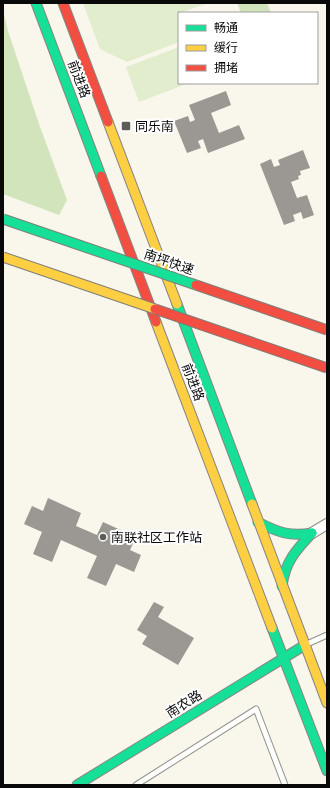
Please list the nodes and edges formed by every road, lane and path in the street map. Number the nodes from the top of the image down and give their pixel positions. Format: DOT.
graph roads {
  1 [pos="36,3"];
  2 [pos="63,3"];
  3 [pos="3,219"];
  4 [pos="3,223"];
  5 [pos="42,236"];
  6 [pos="3,257"];
  7 [pos="327,330"];
  8 [pos="327,368"];
  9 [pos="258,522"];
  10 [pos="327,524"];
  11 [pos="312,532"];
  12 [pos="282,586"];
  13 [pos="327,635"];
  14 [pos="305,645"];
  15 [pos="283,658"];
  16 [pos="327,703"];
  17 [pos="327,771"];
  18 [pos="77,785"];
  19 [pos="136,785"];
  20 [pos="285,785"];
  1 -- 15 [label="main road, 前进路"];
  2 -- 9 [label="main road, 前进路"];
  3 -- 7 [label="main road, 南坪快速, bridge"];
  4 -- 5 [label="street"];
  6 -- 8 [label="main road, bridge"];
  9 -- 11 [label="main road"];
  9 -- 12 [label="main road, 前进路"];
  10 -- 11 [label="street"];
  11 -- 12 [label="main road"];
  12 -- 14 [label="main road, 前进路"];
  13 -- 14 [label="lane"];
  14 -- 15 [label="main road, 南农路"];
  14 -- 16 [label="main road, 前进路"];
  15 -- 17 [label="main road, 前进路"];
  15 -- 18 [label="main road, 南农路"];
  19 -- 20 [label="lane"];
}
